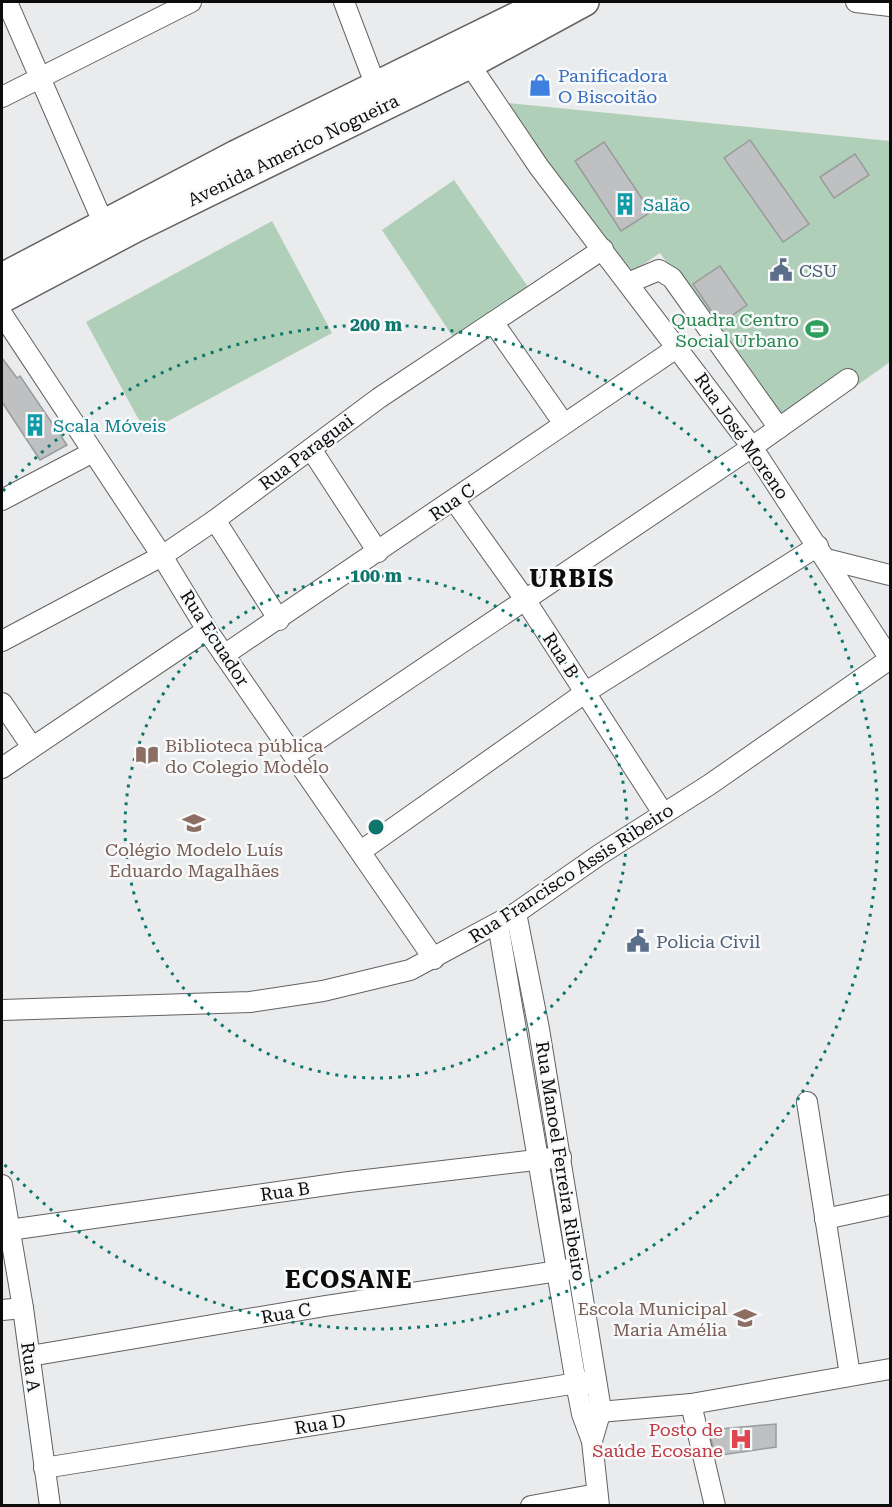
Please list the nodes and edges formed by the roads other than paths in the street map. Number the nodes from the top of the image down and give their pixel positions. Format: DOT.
graph roads {
  1 [pos="8,2"];
  2 [pos="191,2"];
  3 [pos="344,2"];
  4 [pos="585,2"];
  5 [pos="856,2"];
  6 [pos="891,6"];
  7 [pos="533,10"];
  8 [pos="463,55"];
  9 [pos="42,77"];
  10 [pos="379,94"];
  11 [pos="2,97"];
  12 [pos="107,232"];
  13 [pos="603,249"];
  14 [pos="2,277"];
  15 [pos="628,283"];
  16 [pos="2,299"];
  17 [pos="2,314"];
  18 [pos="493,322"];
  19 [pos="678,347"];
  20 [pos="848,379"];
  21 [pos="564,424"];
  22 [pos="779,428"];
  23 [pos="752,447"];
  24 [pos="311,449"];
  25 [pos="93,452"];
  26 [pos="2,500"];
  27 [pos="454,500"];
  28 [pos="215,520"];
  29 [pos="378,552"];
  30 [pos="822,552"];
  31 [pos="162,556"];
  32 [pos="891,575"];
  33 [pos="524,598"];
  34 [pos="279,620"];
  35 [pos="207,630"];
  36 [pos="2,642"];
  37 [pos="224,655"];
  38 [pos="890,659"];
  39 [pos="586,692"];
  40 [pos="2,704"];
  41 [pos="32,747"];
  42 [pos="295,755"];
  43 [pos="2,768"];
  44 [pos="663,813"];
  45 [pos="361,850"];
  46 [pos="516,913"];
  47 [pos="498,924"];
  48 [pos="434,959"];
  49 [pos="2,1010"];
  50 [pos="807,1102"];
  51 [pos="561,1157"];
  52 [pos="539,1161"];
  53 [pos="2,1185"];
  54 [pos="891,1205"];
  55 [pos="825,1219"];
  56 [pos="9,1230"];
  57 [pos="578,1268"];
  58 [pos="558,1272"];
  59 [pos="23,1308"];
  60 [pos="2,1310"];
  61 [pos="30,1356"];
  62 [pos="891,1369"];
  63 [pos="850,1375"];
  64 [pos="596,1380"];
  65 [pos="576,1383"];
  66 [pos="691,1404"];
  67 [pos="592,1412"];
  68 [pos="44,1468"];
  69 [pos="598,1500"];
  70 [pos="50,1506"];
  71 [pos="531,1506"];
  72 [pos="715,1506"];
  1 -- 9 [label="street"];
  2 -- 9 [label="street"];
  3 -- 10 [label="street"];
  4 -- 7 [label="street, Avenida Americo Nogueira"];
  5 -- 6 [label="street"];
  7 -- 8 [label="street, Avenida Americo Nogueira"];
  8 -- 10 [label="street, Avenida Americo Nogueira"];
  8 -- 13 [label="street, Rua José Moreno"];
  9 -- 11 [label="street"];
  9 -- 12 [label="street"];
  10 -- 12 [label="street, Avenida Americo Nogueira"];
  12 -- 14 [label="street, Avenida Americo Nogueira"];
  12 -- 16 [label="street, Avenida Americo Nogueira"];
  13 -- 15 [label="street, Rua José Moreno"];
  13 -- 18 [label="street, Rua Paraguai"];
  15 -- 19 [label="street, Rua José Moreno"];
  15 -- 22 [label="street"];
  17 -- 25 [label="street, Rua Ecuador"];
  18 -- 21 [label="street"];
  18 -- 24 [label="street, Rua Paraguai"];
  19 -- 21 [label="street, Rua C"];
  19 -- 23 [label="street, Rua José Moreno"];
  20 -- 22 [label="street"];
  21 -- 27 [label="street, Rua C"];
  22 -- 23 [label="street"];
  23 -- 30 [label="street, Rua José Moreno"];
  23 -- 33 [label="street"];
  24 -- 28 [label="street, Rua Paraguai"];
  24 -- 29 [label="street"];
  25 -- 26 [label="street"];
  25 -- 31 [label="street, Rua Ecuador"];
  27 -- 29 [label="street, Rua C"];
  27 -- 33 [label="street, Rua B"];
  28 -- 31 [label="street, Rua Paraguai"];
  28 -- 34 [label="street"];
  29 -- 34 [label="street, Rua C"];
  30 -- 32 [label="street"];
  30 -- 38 [label="street, Rua José Moreno"];
  30 -- 39 [label="street"];
  31 -- 35 [label="street, Rua Ecuador"];
  31 -- 36 [label="street, Rua Paraguai"];
  33 -- 39 [label="street, Rua B"];
  33 -- 42 [label="street"];
  34 -- 37 [label="street, Rua C"];
  35 -- 37 [label="street, Rua Ecuador"];
  35 -- 41 [label="street"];
  37 -- 42 [label="street, Rua Ecuador"];
  38 -- 44 [label="street, Rua Francisco Assis Ribeiro"];
  39 -- 44 [label="street, Rua B"];
  39 -- 45 [label="street"];
  40 -- 41 [label="street"];
  41 -- 43 [label="street"];
  42 -- 45 [label="street, Rua Ecuador"];
  44 -- 46 [label="street, Rua Francisco Assis Ribeiro"];
  45 -- 48 [label="street, Rua Ecuador"];
  46 -- 47 [label="street, Rua Francisco Assis Ribeiro"];
  46 -- 51 [label="street, Rua Manoel Ferreira Ribeiro"];
  47 -- 48 [label="street, Rua Francisco Assis Ribeiro"];
  47 -- 52 [label="street, Rua Manoel Ferreira Ribeiro"];
  48 -- 49 [label="street, Rua Francisco Assis Ribeiro"];
  50 -- 55 [label="street"];
  51 -- 52 [label="street, Rua B"];
  51 -- 57 [label="street, Rua Manoel Ferreira Ribeiro"];
  52 -- 56 [label="street, Rua B"];
  52 -- 58 [label="street, Rua Manoel Ferreira Ribeiro"];
  53 -- 56 [label="street, Rua A"];
  54 -- 55 [label="street"];
  55 -- 63 [label="street"];
  56 -- 59 [label="street, Rua A"];
  57 -- 58 [label="street, Rua C"];
  57 -- 64 [label="street, Rua Manoel Ferreira Ribeiro"];
  58 -- 61 [label="street, Rua C"];
  58 -- 65 [label="street, Rua Manoel Ferreira Ribeiro"];
  59 -- 60 [label="street"];
  59 -- 61 [label="street, Rua A"];
  61 -- 68 [label="street, Rua A"];
  62 -- 63 [label="street"];
  63 -- 66 [label="street"];
  64 -- 65 [label="street, Rua D"];
  64 -- 67 [label="street, Rua Manoel Ferreira Ribeiro"];
  65 -- 67 [label="street, Rua Manoel Ferreira Ribeiro"];
  65 -- 68 [label="street, Rua D"];
  66 -- 67 [label="street"];
  66 -- 72 [label="street"];
  67 -- 69 [label="street, Rua Manoel Ferreira Ribeiro"];
  68 -- 70 [label="street, Rua A"];
  69 -- 71 [label="street"];
}
